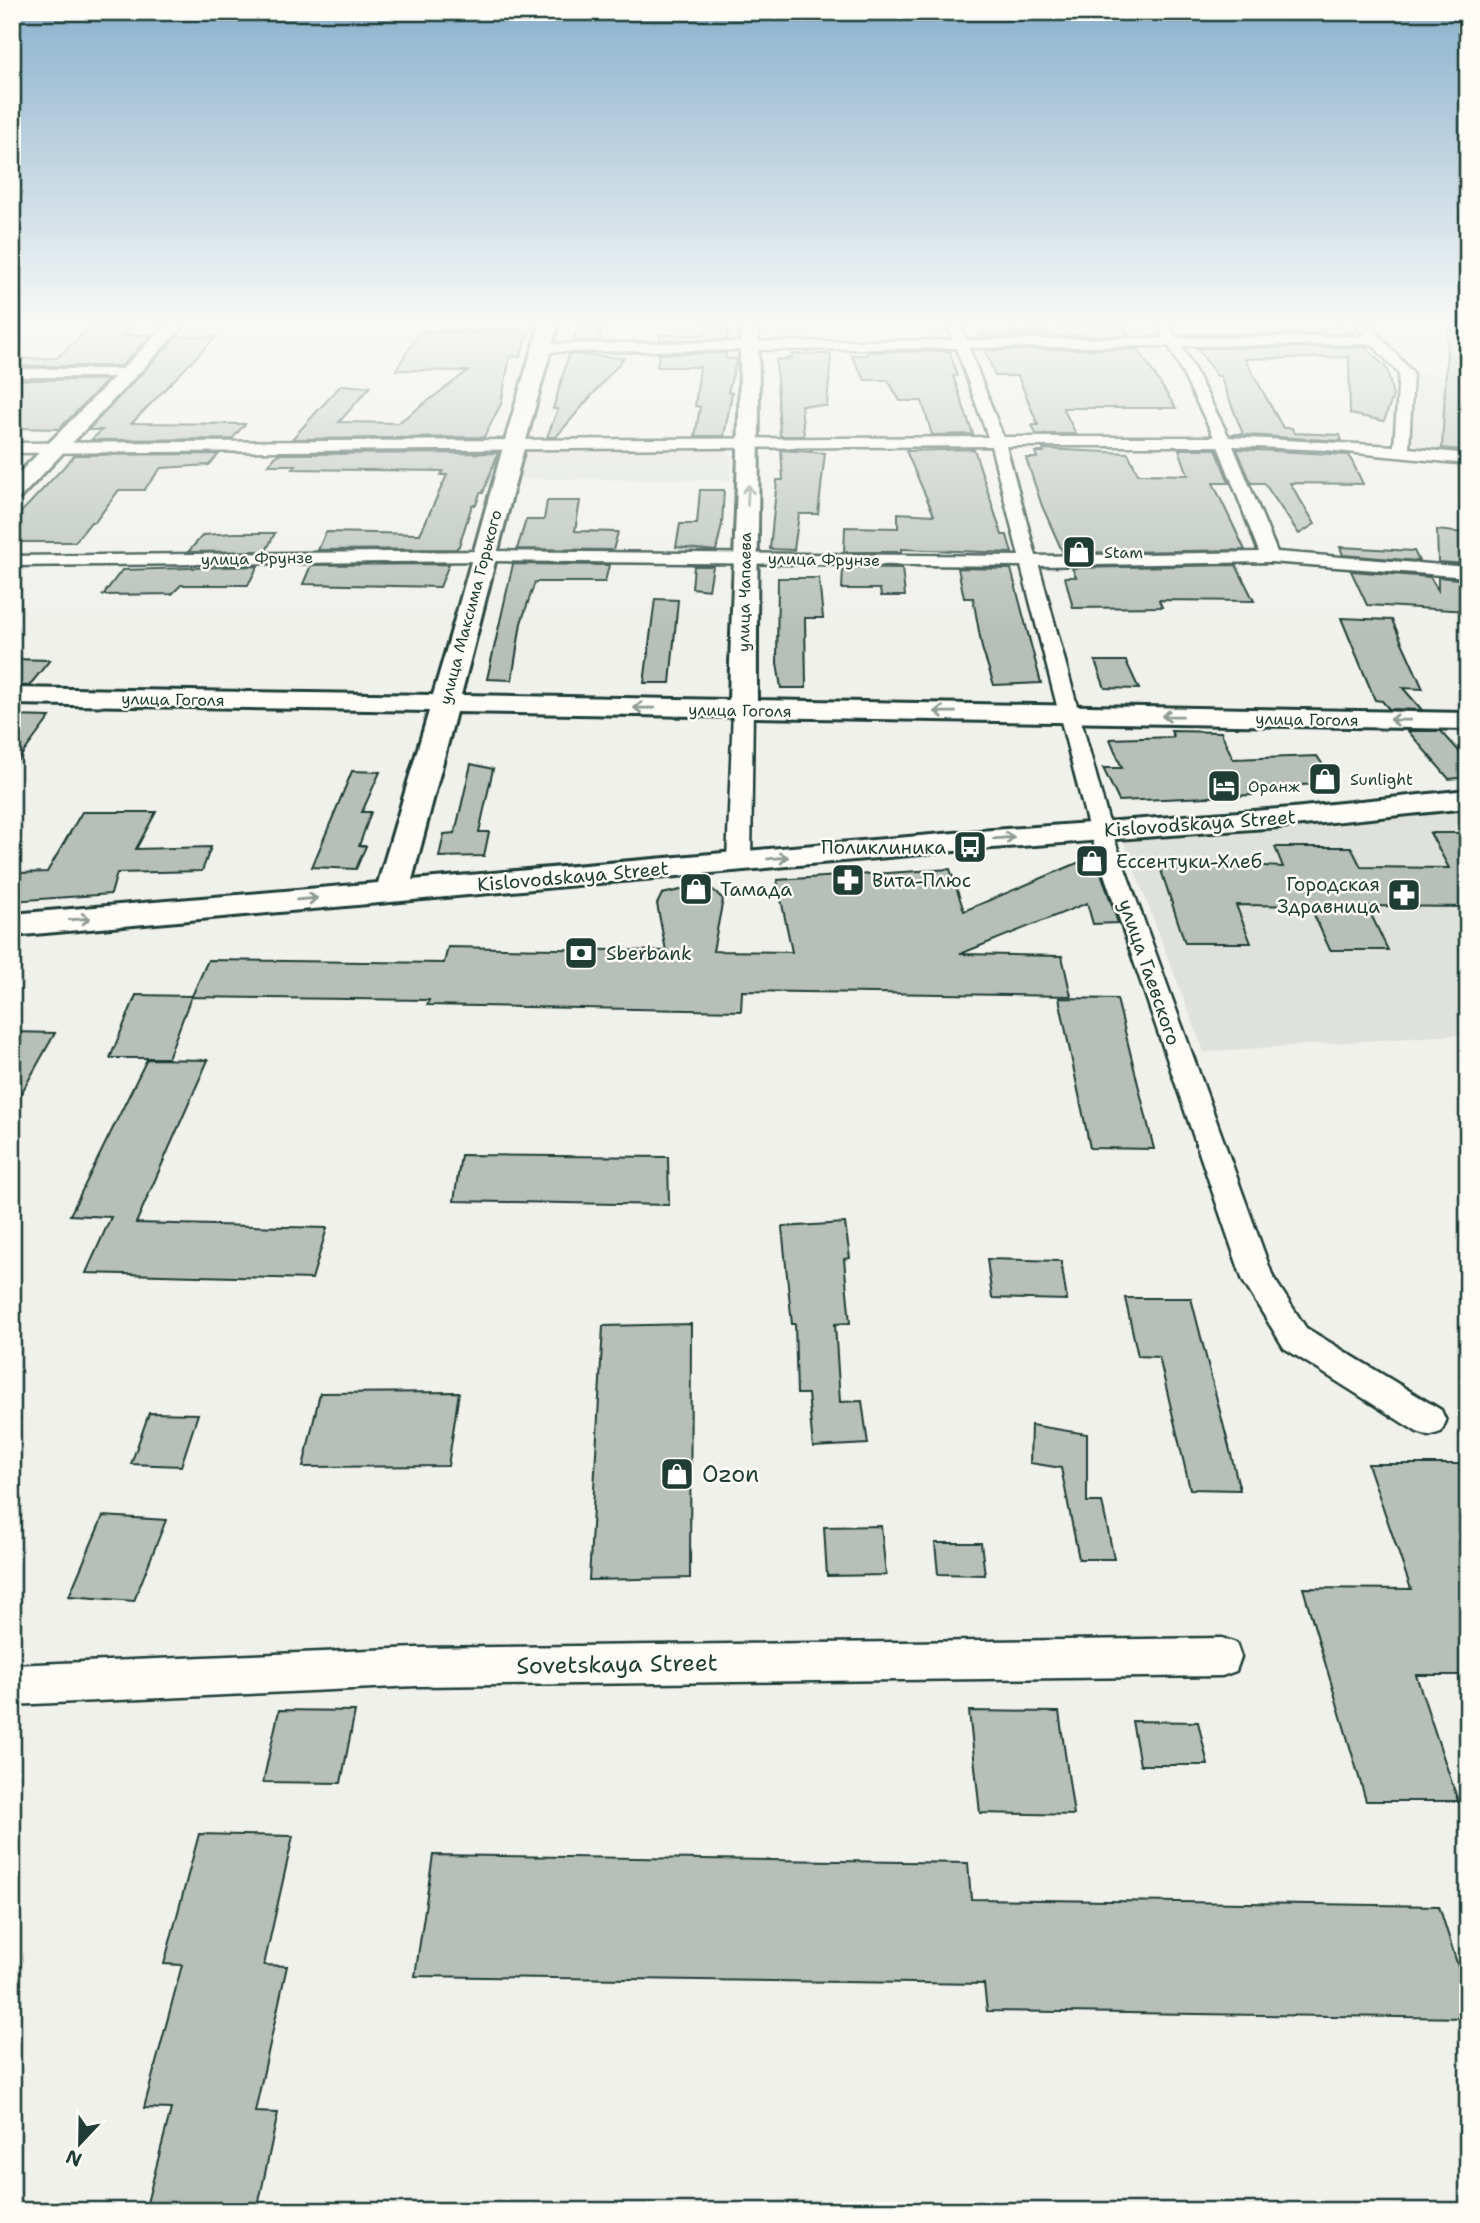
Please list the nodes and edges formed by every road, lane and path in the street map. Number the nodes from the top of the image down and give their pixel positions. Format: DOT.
graph roads {
  1 [pos="77,426"];
  2 [pos="518,426"];
  3 [pos="751,426"];
  4 [pos="991,426"];
  5 [pos="1216,426"];
  6 [pos="1403,426"];
  7 [pos="751,442"];
  8 [pos="997,442"];
  9 [pos="1224,442"];
  10 [pos="512,444"];
  11 [pos="57,446"];
  12 [pos="12,448"];
  13 [pos="1401,450"];
  14 [pos="1468,459"];
  15 [pos="12,494"];
  16 [pos="486,556"];
  17 [pos="1270,557"];
  18 [pos="744,558"];
  19 [pos="12,561"];
  20 [pos="1027,561"];
  21 [pos="1468,572"];
  22 [pos="12,696"];
  23 [pos="444,704"];
  24 [pos="743,710"];
  25 [pos="1070,714"];
  26 [pos="1468,721"];
  27 [pos="1468,799"];
  28 [pos="1100,830"];
  29 [pos="739,862"];
  30 [pos="392,891"];
  31 [pos="12,925"];
  32 [pos="1430,1421"];
  33 [pos="1222,1657"];
  34 [pos="12,1685"];
  1 -- 11 [label="street"];
  2 -- 10 [label="street, улица Максима Горького"];
  3 -- 7 [label="street, улица Чапаева"];
  4 -- 8 [label="street, улица Гаевского"];
  5 -- 9 [label="street"];
  6 -- 13 [label="street"];
  7 -- 8 [label="street"];
  7 -- 10 [label="street"];
  18 -- 7 [label="street, улица Чапаева, one-way"];
  8 -- 9 [label="street"];
  8 -- 20 [label="street, улица Гаевского"];
  9 -- 13 [label="street"];
  9 -- 17 [label="street"];
  10 -- 11 [label="street"];
  10 -- 16 [label="street, улица Максима Горького"];
  11 -- 12 [label="street"];
  11 -- 15 [label="street"];
  13 -- 14 [label="street"];
  16 -- 18 [label="street, улица Фрунзе"];
  16 -- 19 [label="street, улица Фрунзе"];
  16 -- 23 [label="street, улица Максима Горького"];
  17 -- 20 [label="street, улица Фрунзе"];
  17 -- 21 [label="street, улица Фрунзе"];
  18 -- 20 [label="street, улица Фрунзе"];
  18 -- 24 [label="street, улица Чапаева"];
  20 -- 25 [label="street, улица Гаевского"];
  22 -- 23 [label="street, улица Гоголя"];
  24 -- 23 [label="street, улица Гоголя, one-way"];
  23 -- 30 [label="street, улица Максима Горького"];
  25 -- 24 [label="street, улица Гоголя, one-way"];
  24 -- 29 [label="street, улица Чапаева"];
  26 -- 25 [label="street, улица Гоголя, one-way"];
  25 -- 28 [label="street, улица Гаевского"];
  27 -- 28 [label="street, Kislovodskaya Street"];
  29 -- 28 [label="street, Kislovodskaya Street, one-way"];
  28 -- 32 [label="street, улица Гаевского"];
  29 -- 30 [label="street, Kislovodskaya Street"];
  31 -- 30 [label="street, Kislovodskaya Street, one-way"];
  33 -- 34 [label="street, Sovetskaya Street"];
}
